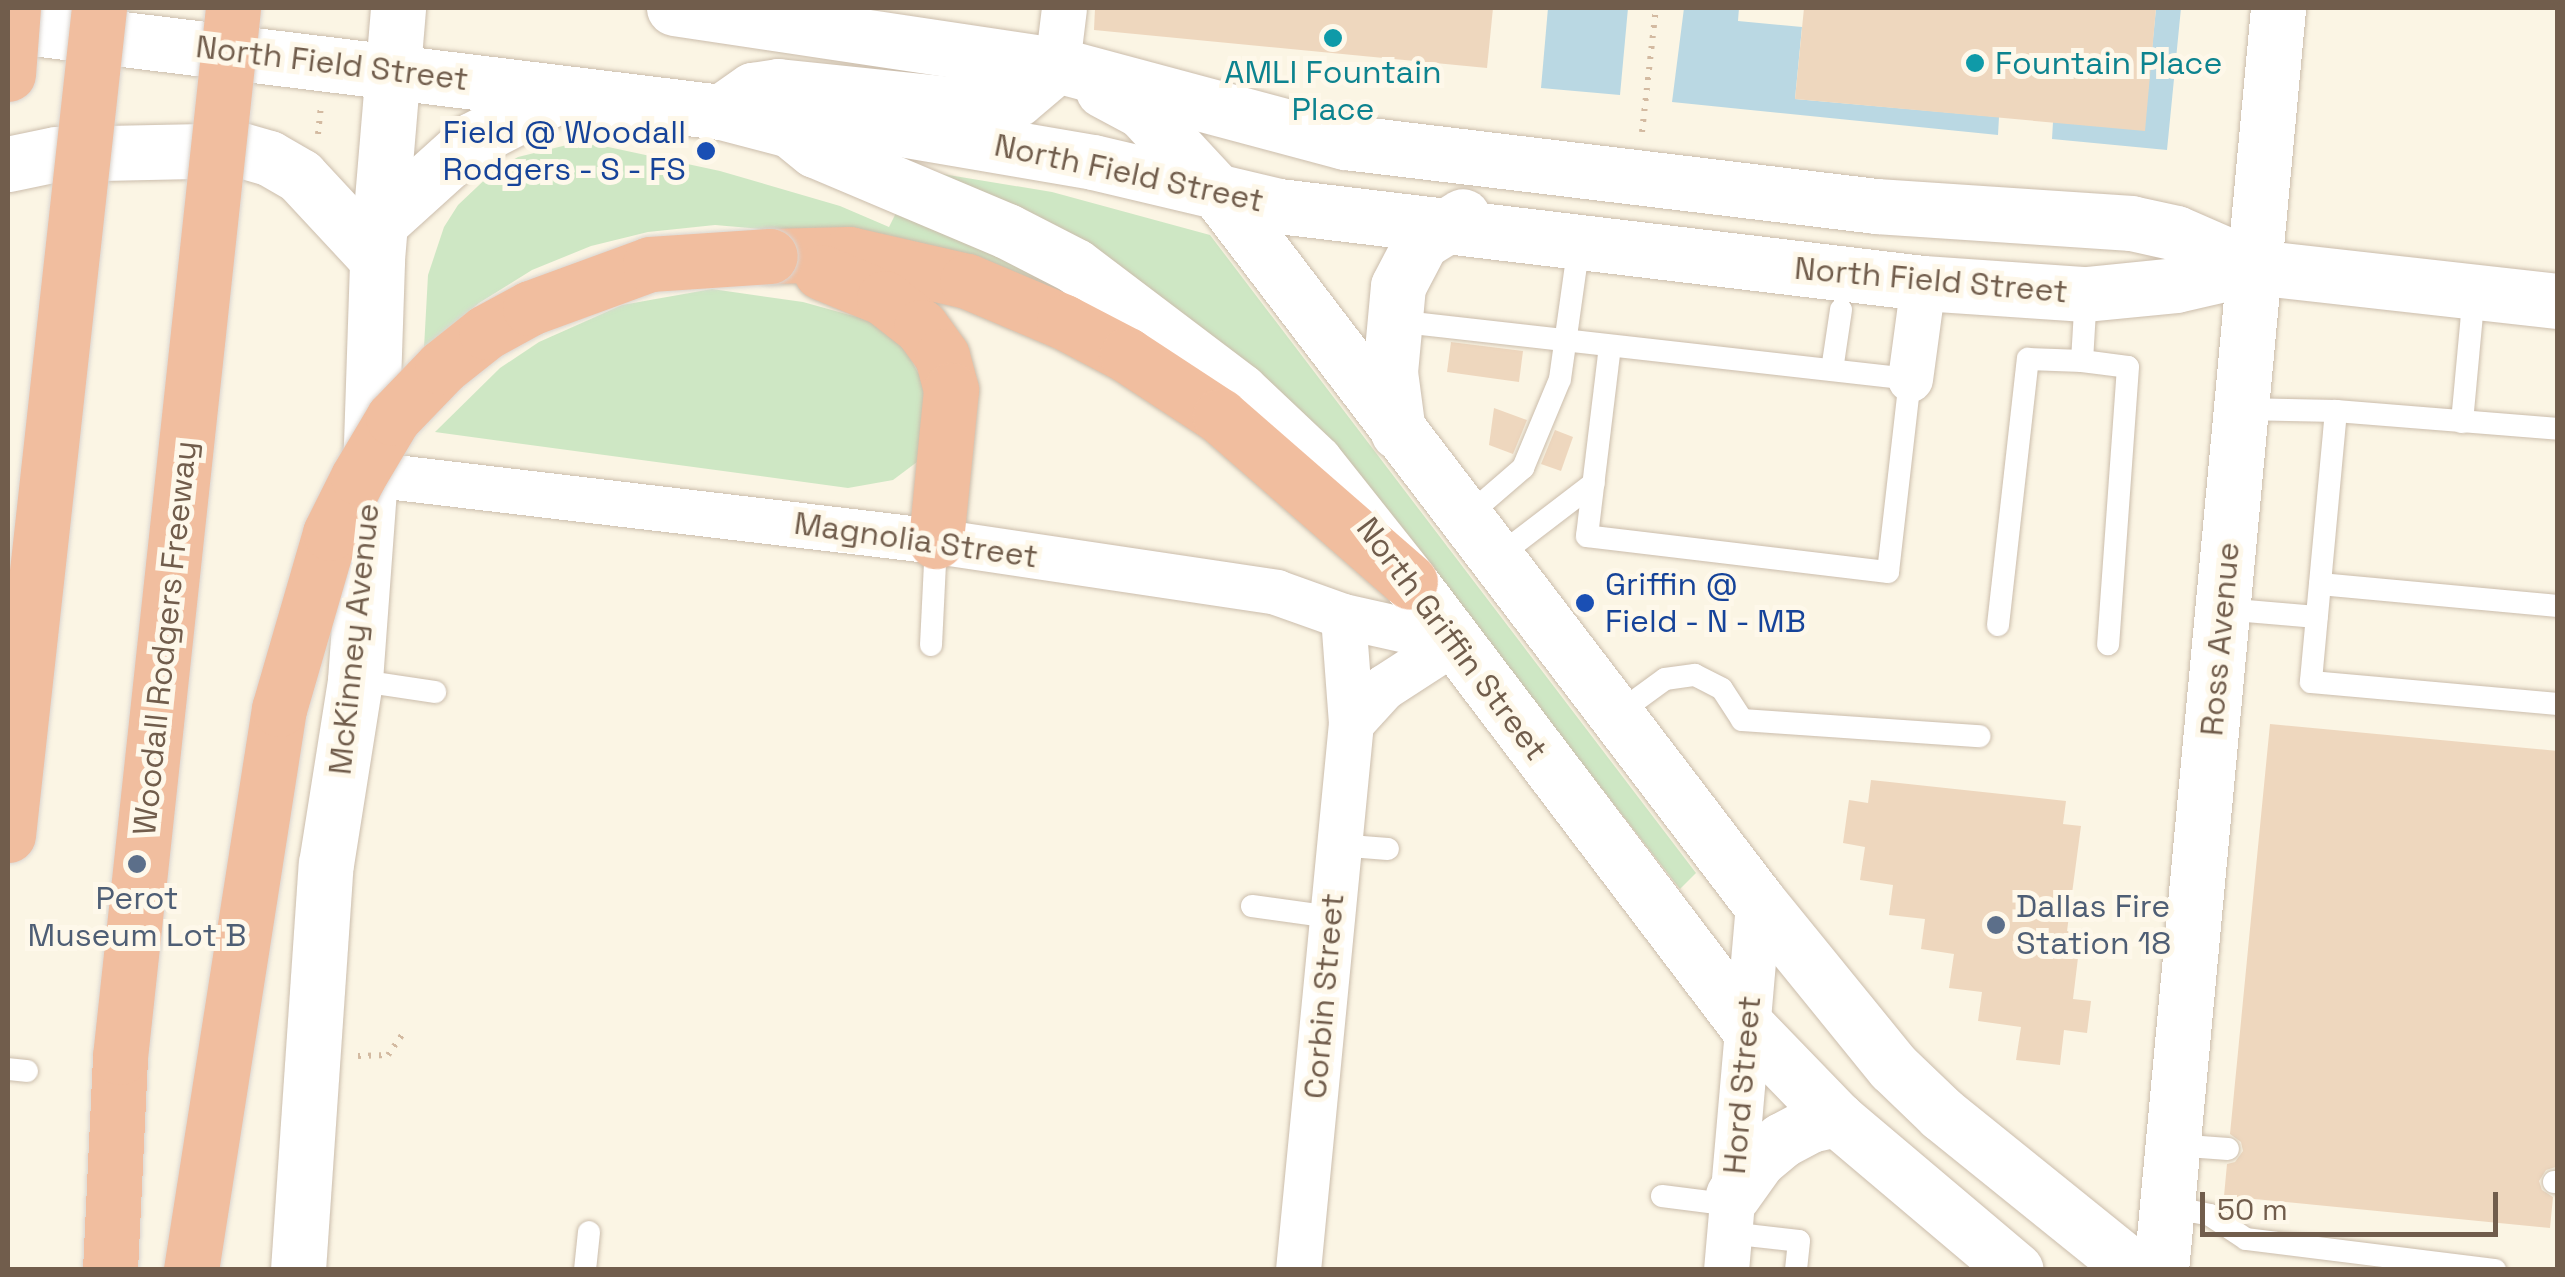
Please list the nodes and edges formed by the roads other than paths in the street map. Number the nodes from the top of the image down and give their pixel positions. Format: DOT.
graph roads {
  1 [pos="14,8"];
  2 [pos="99,8"];
  3 [pos="233,8"];
  4 [pos="398,8"];
  5 [pos="674,8"];
  6 [pos="1064,8"];
  7 [pos="2278,8"];
  8 [pos="8,24"];
  9 [pos="1056,65"];
  10 [pos="393,70"];
  11 [pos="8,74"];
  12 [pos="561,94"];
  13 [pos="721,112"];
  14 [pos="790,130"];
  15 [pos="8,164"];
  16 [pos="1636,178"];
  17 [pos="1219,194"];
  18 [pos="1441,226"];
  19 [pos="378,241"];
  20 [pos="1579,244"];
  21 [pos="770,256"];
  22 [pos="2254,266"];
  23 [pos="1924,283"];
  24 [pos="2474,292"];
  25 [pos="2086,294"];
  26 [pos="2558,302"];
  27 [pos="1841,310"];
  28 [pos="1395,321"];
  29 [pos="1565,339"];
  30 [pos="1610,346"];
  31 [pos="2082,361"];
  32 [pos="1832,370"];
  33 [pos="1910,379"];
  34 [pos="2241,410"];
  35 [pos="2336,411"];
  36 [pos="2462,422"];
  37 [pos="2558,429"];
  38 [pos="1398,432"];
  39 [pos="370,474"];
  40 [pos="1594,483"];
  41 [pos="1481,538"];
  42 [pos="936,541"];
  43 [pos="1410,582"];
  44 [pos="2320,584"];
  45 [pos="2558,606"];
  46 [pos="2223,609"];
  47 [pos="1343,616"];
  48 [pos="2316,617"];
  49 [pos="1998,626"];
  50 [pos="1455,641"];
  51 [pos="2108,644"];
  52 [pos="931,645"];
  53 [pos="355,680"];
  54 [pos="435,692"];
  55 [pos="2558,704"];
  56 [pos="1617,714"];
  57 [pos="1351,723"];
  58 [pos="1978,736"];
  59 [pos="8,835"];
  60 [pos="1337,844"];
  61 [pos="1388,849"];
  62 [pos="1758,901"];
  63 [pos="1252,906"];
  64 [pos="1330,917"];
  65 [pos="1746,1025"];
  66 [pos="1837,1119"];
  67 [pos="2174,1145"];
  68 [pos="2228,1150"];
  69 [pos="1662,1196"];
  70 [pos="2167,1206"];
  71 [pos="1730,1226"];
  72 [pos="589,1232"];
  73 [pos="110,1270"];
  74 [pos="192,1270"];
  75 [pos="298,1270"];
  76 [pos="585,1270"];
  77 [pos="1298,1270"];
  78 [pos="1796,1270"];
  79 [pos="2016,1270"];
  80 [pos="2135,1270"];
  81 [pos="2161,1270"];
  82 [pos="2495,1270"];
  1 -- 11 [label="highway, bridge"];
  2 -- 59 [label="highway, bridge"];
  3 -- 73 [label="highway, Woodall Rodgers Freeway, bridge"];
  4 -- 10 [label="main road, McKinney Avenue"];
  5 -- 9 [label="main road, North Field Street"];
  6 -- 9 [label="street"];
  7 -- 22 [label="main road, Ross Avenue"];
  8 -- 10 [label="main road, North Field Street"];
  9 -- 13 [label="main road"];
  9 -- 16 [label="main road, North Field Street"];
  9 -- 17 [label="main road"];
  10 -- 12 [label="main road, North Field Street"];
  10 -- 19 [label="main road, McKinney Avenue"];
  12 -- 13 [label="main road, North Field Street"];
  12 -- 19 [label="main road"];
  13 -- 14 [label="main road, North Field Street"];
  14 -- 17 [label="main road, North Field Street"];
  14 -- 43 [label="main road, North Griffin Street"];
  15 -- 19 [label="main road"];
  16 -- 18 [label="main road"];
  16 -- 22 [label="main road, North Field Street"];
  17 -- 18 [label="main road, North Field Street"];
  17 -- 38 [label="main road"];
  18 -- 20 [label="main road, North Field Street"];
  18 -- 28 [label="main road"];
  19 -- 39 [label="main road, McKinney Avenue"];
  20 -- 23 [label="main road, North Field Street"];
  20 -- 29 [label="lane"];
  21 -- 42 [label="highway"];
  21 -- 43 [label="highway"];
  21 -- 74 [label="highway, bridge"];
  22 -- 24 [label="main road, North Field Street"];
  22 -- 25 [label="main road, North Field Street"];
  22 -- 34 [label="main road, Ross Avenue"];
  23 -- 25 [label="main road, North Field Street"];
  23 -- 33 [label="street"];
  24 -- 26 [label="main road, North Field Street"];
  24 -- 36 [label="lane"];
  25 -- 31 [label="lane"];
  27 -- 32 [label="lane"];
  28 -- 29 [label="lane"];
  28 -- 38 [label="main road"];
  29 -- 30 [label="lane"];
  29 -- 41 [label="lane"];
  30 -- 32 [label="lane"];
  30 -- 40 [label="lane"];
  31 -- 49 [label="lane"];
  31 -- 51 [label="lane"];
  32 -- 33 [label="lane"];
  33 -- 40 [label="lane"];
  34 -- 35 [label="lane"];
  34 -- 46 [label="main road, Ross Avenue"];
  35 -- 36 [label="lane"];
  35 -- 44 [label="lane"];
  36 -- 37 [label="lane"];
  38 -- 41 [label="main road"];
  39 -- 42 [label="street, Magnolia Street"];
  39 -- 53 [label="main road, McKinney Avenue"];
  40 -- 41 [label="lane"];
  41 -- 56 [label="main road"];
  42 -- 47 [label="street, Magnolia Street"];
  42 -- 52 [label="lane"];
  43 -- 50 [label="main road, North Griffin Street"];
  44 -- 45 [label="lane"];
  44 -- 48 [label="lane"];
  46 -- 48 [label="lane"];
  46 -- 67 [label="main road, Ross Avenue"];
  47 -- 50 [label="street, Magnolia Street"];
  47 -- 57 [label="street, Corbin Street"];
  48 -- 55 [label="lane"];
  50 -- 57 [label="street"];
  50 -- 65 [label="main road, North Griffin Street"];
  53 -- 54 [label="lane"];
  53 -- 75 [label="main road, McKinney Avenue"];
  56 -- 58 [label="lane"];
  56 -- 62 [label="main road"];
  57 -- 60 [label="street, Corbin Street"];
  60 -- 61 [label="lane"];
  60 -- 64 [label="street, Corbin Street"];
  62 -- 65 [label="street, Hord Street"];
  62 -- 80 [label="main road"];
  63 -- 64 [label="lane"];
  64 -- 77 [label="street, Corbin Street"];
  65 -- 66 [label="main road, North Griffin Street"];
  65 -- 71 [label="street, Hord Street"];
  66 -- 71 [label="main road"];
  66 -- 79 [label="main road, North Griffin Street"];
  67 -- 68 [label="lane"];
  67 -- 70 [label="main road, Ross Avenue"];
  69 -- 71 [label="lane"];
  70 -- 81 [label="main road, Ross Avenue"];
  70 -- 82 [label="lane"];
  71 -- 78 [label="lane"];
  72 -- 76 [label="lane"];
}
